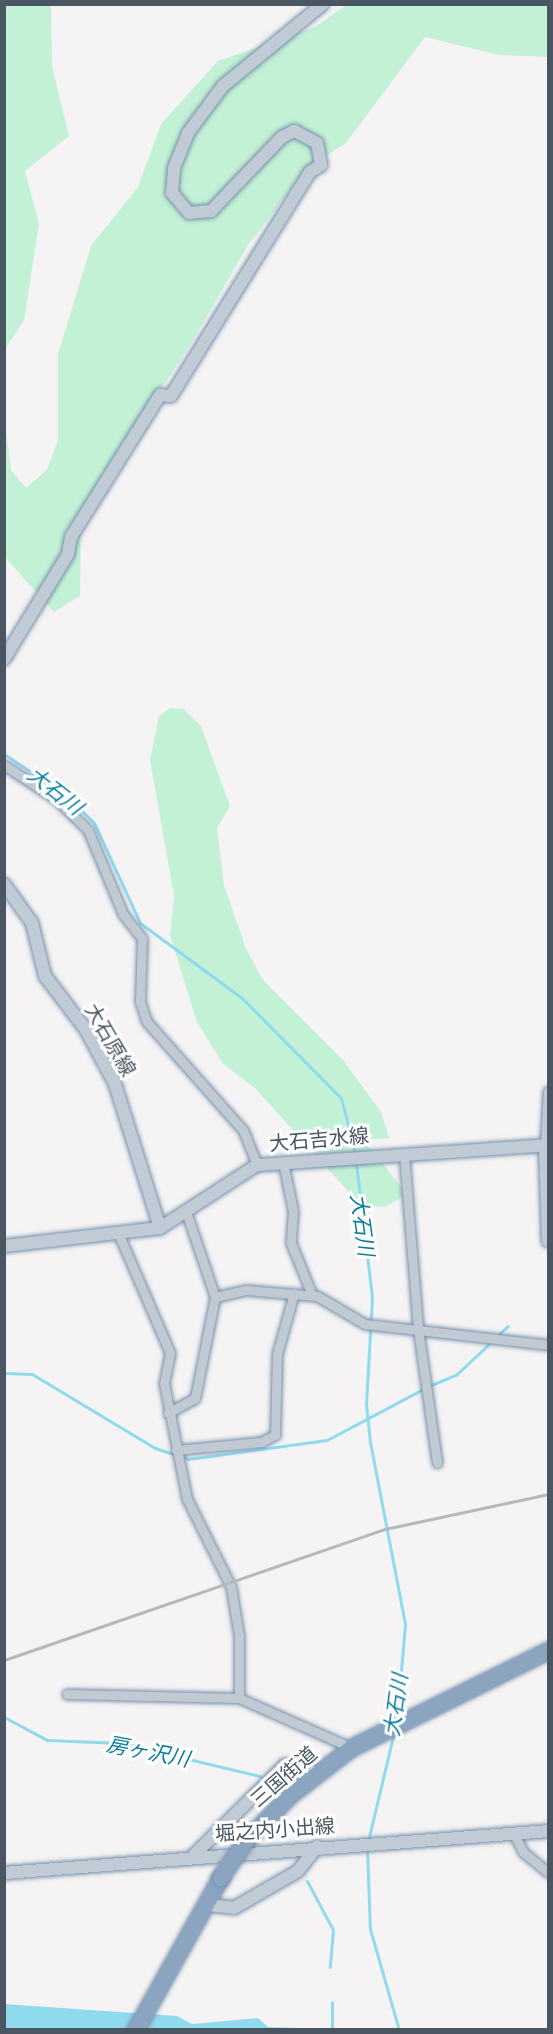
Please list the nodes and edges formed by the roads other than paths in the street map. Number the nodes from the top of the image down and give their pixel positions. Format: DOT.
graph roads {
  1 [pos="323,4"];
  2 [pos="4,659"];
  3 [pos="4,765"];
  4 [pos="4,884"];
  5 [pos="549,1091"];
  6 [pos="547,1145"];
  7 [pos="404,1154"];
  8 [pos="283,1162"];
  9 [pos="257,1164"];
  10 [pos="186,1212"];
  11 [pos="160,1228"];
  12 [pos="119,1235"];
  13 [pos="549,1241"];
  14 [pos="4,1246"];
  15 [pos="294,1293"];
  16 [pos="312,1295"];
  17 [pos="215,1297"];
  18 [pos="418,1329"];
  19 [pos="549,1345"];
  20 [pos="168,1413"];
  21 [pos="176,1450"];
  22 [pos="437,1463"];
  23 [pos="549,1652"];
  24 [pos="67,1694"];
  25 [pos="239,1698"];
  26 [pos="352,1748"];
  27 [pos="317,1773"];
  28 [pos="549,1831"];
  29 [pos="513,1832"];
  30 [pos="318,1847"];
  31 [pos="200,1855"];
  32 [pos="549,1872"];
  33 [pos="4,1873"];
  34 [pos="207,1905"];
  35 [pos="136,2030"];
  1 -- 2 [label="main road"];
  3 -- 9 [label="street"];
  4 -- 11 [label="main road, 大石原線"];
  5 -- 6 [label="street"];
  6 -- 7 [label="main road, 大石吉水線"];
  6 -- 13 [label="main road"];
  7 -- 8 [label="main road, 大石吉水線"];
  7 -- 18 [label="street"];
  8 -- 9 [label="main road, 大石吉水線"];
  8 -- 16 [label="street"];
  9 -- 10 [label="main road, 大石吉水線"];
  10 -- 11 [label="main road, 大石吉水線"];
  10 -- 17 [label="street"];
  11 -- 12 [label="main road, 大石吉水線"];
  12 -- 14 [label="main road, 大石吉水線"];
  12 -- 20 [label="street"];
  15 -- 16 [label="street"];
  15 -- 17 [label="street"];
  15 -- 21 [label="street"];
  16 -- 18 [label="street"];
  17 -- 20 [label="street"];
  18 -- 19 [label="street"];
  18 -- 22 [label="street"];
  20 -- 21 [label="street"];
  21 -- 25 [label="street"];
  23 -- 26 [label="highway, 三国街道"];
  24 -- 25 [label="street"];
  25 -- 26 [label="street"];
  26 -- 27 [label="highway, 三国街道"];
  27 -- 31 [label="main road"];
  27 -- 34 [label="highway, 三国街道, bridge"];
  28 -- 29 [label="main road, 堀之内小出線"];
  29 -- 30 [label="main road, 堀之内小出線"];
  29 -- 32 [label="street"];
  30 -- 31 [label="main road, 堀之内小出線"];
  30 -- 34 [label="main road"];
  31 -- 33 [label="main road, 堀之内小出線"];
  34 -- 35 [label="highway, 三国街道"];
}
